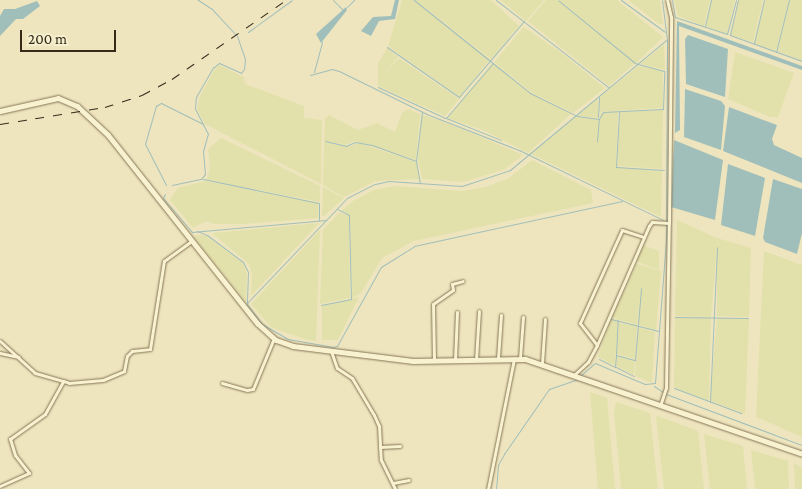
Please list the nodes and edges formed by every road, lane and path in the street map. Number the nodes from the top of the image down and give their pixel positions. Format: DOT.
graph roads {
  1 [pos="667,0"];
  2 [pos="0,111"];
  3 [pos="669,223"];
  4 [pos="644,237"];
  5 [pos="192,242"];
  6 [pos="463,280"];
  7 [pos="479,311"];
  8 [pos="457,312"];
  9 [pos="501,315"];
  10 [pos="523,317"];
  11 [pos="545,319"];
  12 [pos="274,338"];
  13 [pos="0,341"];
  14 [pos="597,344"];
  15 [pos="331,351"];
  16 [pos="0,353"];
  17 [pos="20,357"];
  18 [pos="498,358"];
  19 [pos="514,358"];
  20 [pos="520,358"];
  21 [pos="455,360"];
  22 [pos="476,360"];
  23 [pos="434,361"];
  24 [pos="542,363"];
  25 [pos="575,374"];
  26 [pos="63,382"];
  27 [pos="222,383"];
  28 [pos="661,403"];
  29 [pos="400,446"];
  30 [pos="380,447"];
  31 [pos="802,454"];
  32 [pos="409,480"];
  33 [pos="393,483"];
  34 [pos="0,486"];
  35 [pos="395,489"];
  36 [pos="488,489"];
  1 -- 3 [label="street"];
  2 -- 5 [label="main road"];
  3 -- 4 [label="street"];
  3 -- 28 [label="street"];
  4 -- 14 [label="street"];
  4 -- 14 [label="street"];
  5 -- 12 [label="main road"];
  5 -- 26 [label="street"];
  6 -- 23 [label="street"];
  7 -- 22 [label="street"];
  8 -- 21 [label="street"];
  9 -- 18 [label="street"];
  10 -- 20 [label="street"];
  11 -- 24 [label="street"];
  12 -- 15 [label="main road"];
  12 -- 27 [label="street"];
  13 -- 17 [label="street"];
  14 -- 25 [label="street"];
  15 -- 23 [label="main road"];
  15 -- 30 [label="street"];
  16 -- 17 [label="street"];
  17 -- 26 [label="street"];
  18 -- 19 [label="main road"];
  18 -- 22 [label="main road"];
  19 -- 20 [label="main road"];
  19 -- 36 [label="street"];
  20 -- 24 [label="main road"];
  21 -- 22 [label="main road"];
  21 -- 23 [label="main road"];
  24 -- 25 [label="main road"];
  25 -- 28 [label="main road"];
  26 -- 34 [label="street"];
  28 -- 31 [label="main road"];
  29 -- 30 [label="street"];
  30 -- 33 [label="street"];
  32 -- 33 [label="street"];
  33 -- 35 [label="street"];
}
